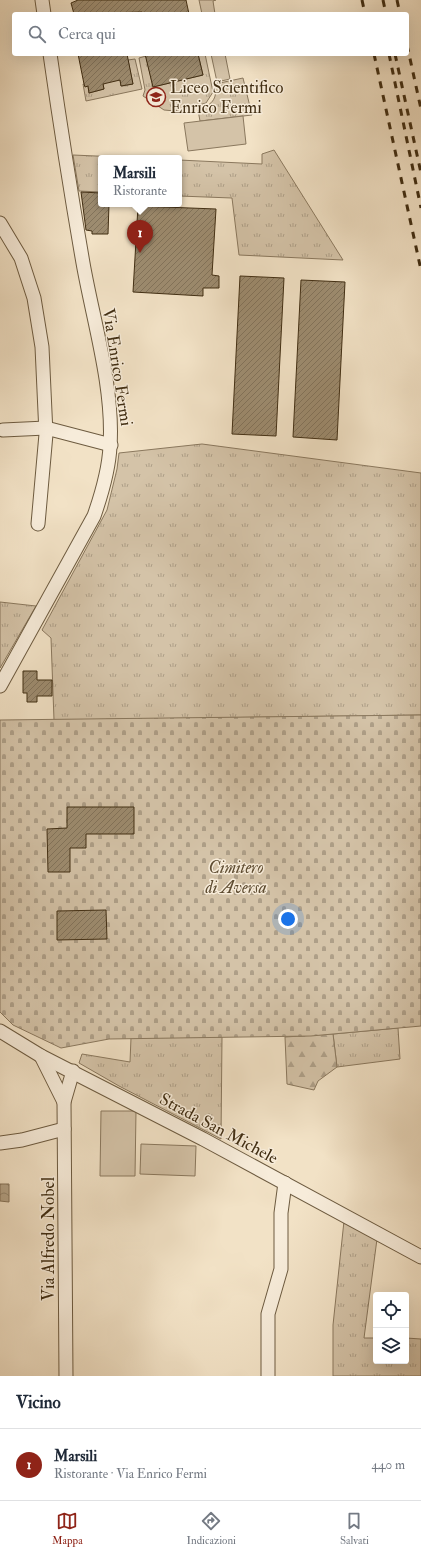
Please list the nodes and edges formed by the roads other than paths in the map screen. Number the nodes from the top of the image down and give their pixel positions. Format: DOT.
graph roads {
  1 [pos="42,0"];
  2 [pos="44,12"];
  3 [pos="50,56"];
  4 [pos="0,224"];
  5 [pos="46,428"];
  6 [pos="3,430"];
  7 [pos="110,445"];
  8 [pos="38,524"];
  9 [pos="0,686"];
  10 [pos="0,1031"];
  11 [pos="41,1056"];
  12 [pos="73,1071"];
  13 [pos="64,1102"];
  14 [pos="64,1129"];
  15 [pos="0,1143"];
  16 [pos="285,1184"];
  17 [pos="421,1257"];
  18 [pos="66,1376"];
  19 [pos="268,1376"];
  1 -- 2 [label="street"];
  3 -- 7 [label="street, Via Enrico Fermi"];
  4 -- 5 [label="street"];
  5 -- 6 [label="street"];
  5 -- 7 [label="street"];
  5 -- 8 [label="street"];
  7 -- 9 [label="street, Via Enrico Fermi"];
  10 -- 11 [label="street, Strada San Michele"];
  11 -- 12 [label="street, Strada San Michele"];
  11 -- 13 [label="street, Via Alfredo Nobel"];
  12 -- 13 [label="street, Via Alfredo Nobel"];
  12 -- 16 [label="street, Strada San Michele"];
  13 -- 14 [label="street, Via Alfredo Nobel"];
  14 -- 15 [label="street"];
  14 -- 18 [label="street, Via Alfredo Nobel"];
  16 -- 17 [label="street, Strada San Michele"];
  16 -- 19 [label="street"];
}
